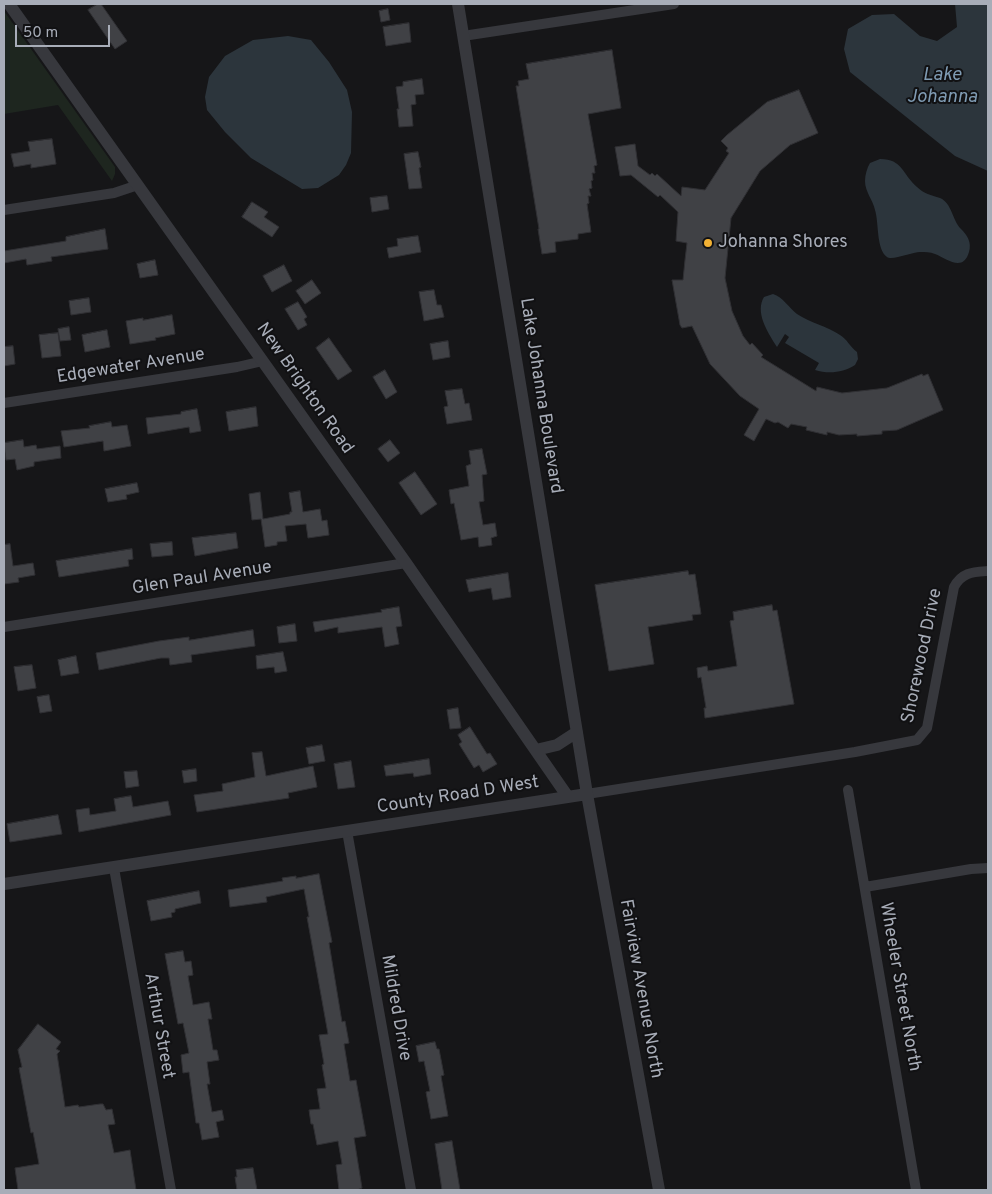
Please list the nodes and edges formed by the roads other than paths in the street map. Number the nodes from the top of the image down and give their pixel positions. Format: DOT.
graph roads {
  1 [pos="10,4"];
  2 [pos="458,4"];
  3 [pos="674,4"];
  4 [pos="463,36"];
  5 [pos="138,185"];
  6 [pos="4,210"];
  7 [pos="263,361"];
  8 [pos="4,403"];
  9 [pos="406,563"];
  10 [pos="988,571"];
  11 [pos="4,627"];
  12 [pos="577,732"];
  13 [pos="917,740"];
  14 [pos="536,750"];
  15 [pos="848,790"];
  16 [pos="587,794"];
  17 [pos="568,797"];
  18 [pos="347,831"];
  19 [pos="114,868"];
  20 [pos="988,868"];
  21 [pos="4,884"];
  22 [pos="865,887"];
  23 [pos="171,1190"];
  24 [pos="411,1190"];
  25 [pos="659,1190"];
  26 [pos="916,1190"];
  1 -- 5 [label="street, New Brighton Road"];
  2 -- 4 [label="street, Lake Johanna Boulevard"];
  3 -- 4 [label="street"];
  4 -- 12 [label="street, Lake Johanna Boulevard"];
  5 -- 6 [label="street"];
  5 -- 7 [label="street, New Brighton Road"];
  7 -- 8 [label="street, Edgewater Avenue"];
  7 -- 9 [label="street, New Brighton Road"];
  9 -- 11 [label="street, Glen Paul Avenue"];
  9 -- 14 [label="street, New Brighton Road"];
  10 -- 13 [label="street, Shorewood Drive"];
  12 -- 14 [label="street"];
  12 -- 16 [label="street, Lake Johanna Boulevard"];
  13 -- 16 [label="street, County Road D West"];
  14 -- 17 [label="street, New Brighton Road"];
  15 -- 22 [label="street, Wheeler Street North"];
  16 -- 17 [label="street, County Road D West"];
  16 -- 25 [label="street, Fairview Avenue North"];
  17 -- 18 [label="street, County Road D West"];
  18 -- 19 [label="street, County Road D West"];
  18 -- 24 [label="street, Mildred Drive"];
  19 -- 21 [label="street, County Road D West"];
  19 -- 23 [label="street, Arthur Street"];
  20 -- 22 [label="street"];
  22 -- 26 [label="street, Wheeler Street North"];
}
